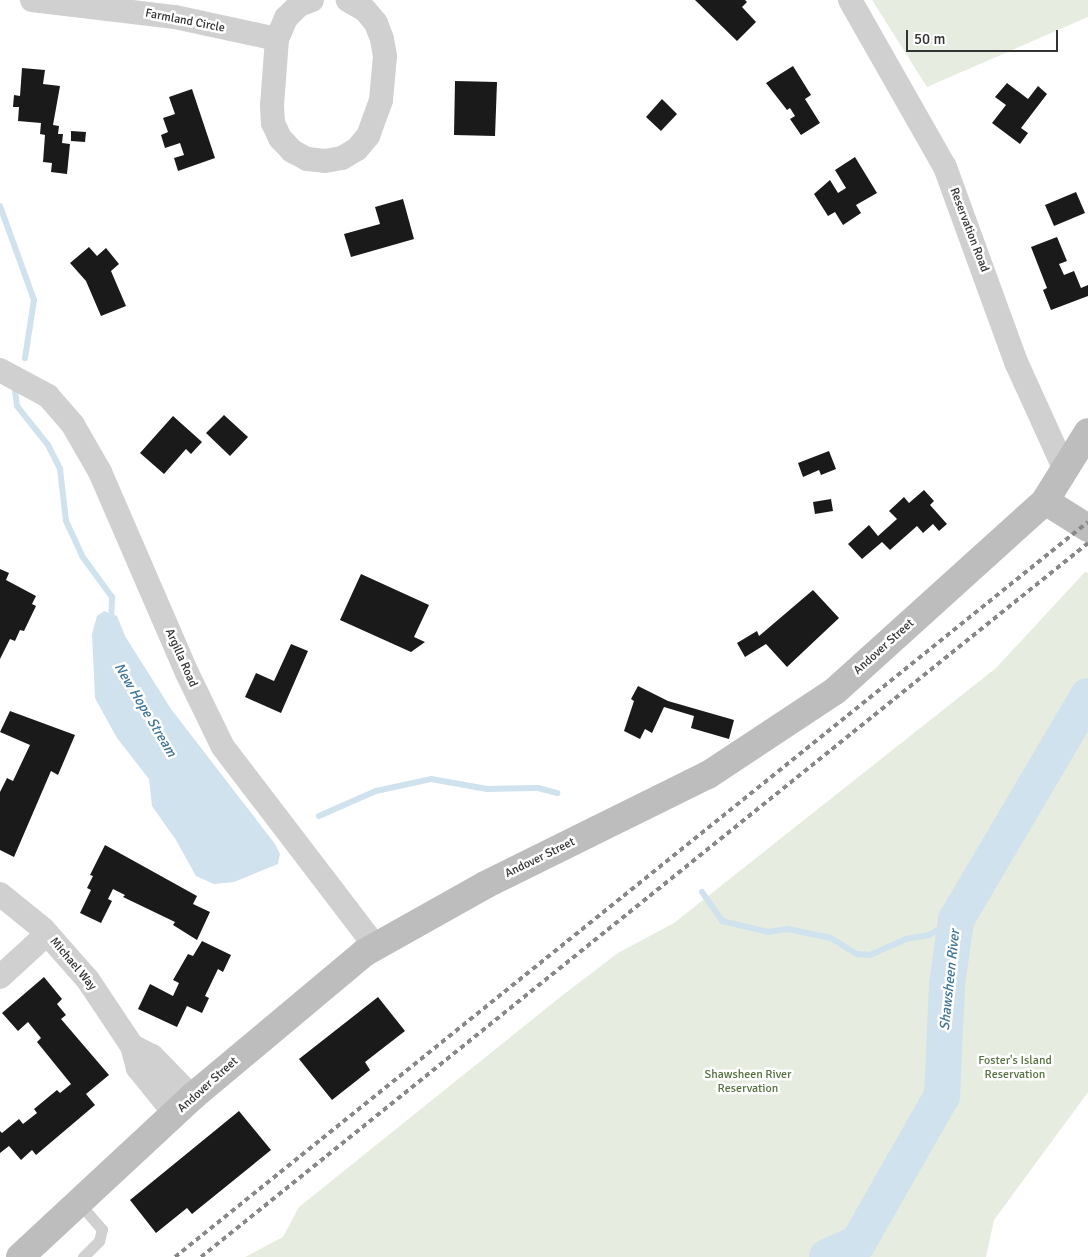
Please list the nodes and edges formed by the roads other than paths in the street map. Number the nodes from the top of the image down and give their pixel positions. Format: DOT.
graph roads {
  1 [pos="32,0"];
  2 [pos="312,0"];
  3 [pos="348,0"];
  4 [pos="850,0"];
  5 [pos="277,39"];
  6 [pos="0,370"];
  7 [pos="1088,432"];
  8 [pos="1065,470"];
  9 [pos="1045,500"];
  10 [pos="1088,528"];
  11 [pos="0,894"];
  12 [pos="48,934"];
  13 [pos="376,947"];
  14 [pos="0,977"];
  15 [pos="184,1106"];
  16 [pos="79,1203"];
  17 [pos="20,1257"];
  18 [pos="83,1257"];
  1 -- 5 [label="street, Farmland Circle"];
  2 -- 5 [label="street"];
  3 -- 5 [label="street"];
  4 -- 8 [label="street, Reservation Road"];
  6 -- 13 [label="street, Argilla Road"];
  7 -- 8 [label="main road, Andover Street"];
  8 -- 9 [label="main road, Andover Street"];
  9 -- 10 [label="main road"];
  9 -- 13 [label="main road, Andover Street"];
  11 -- 12 [label="street, Michael Way"];
  12 -- 14 [label="street"];
  12 -- 15 [label="street, Michael Way"];
  13 -- 15 [label="main road, Andover Street"];
  15 -- 16 [label="main road, Andover Street"];
  16 -- 17 [label="main road, Andover Street"];
  16 -- 18 [label="lane"];
}
